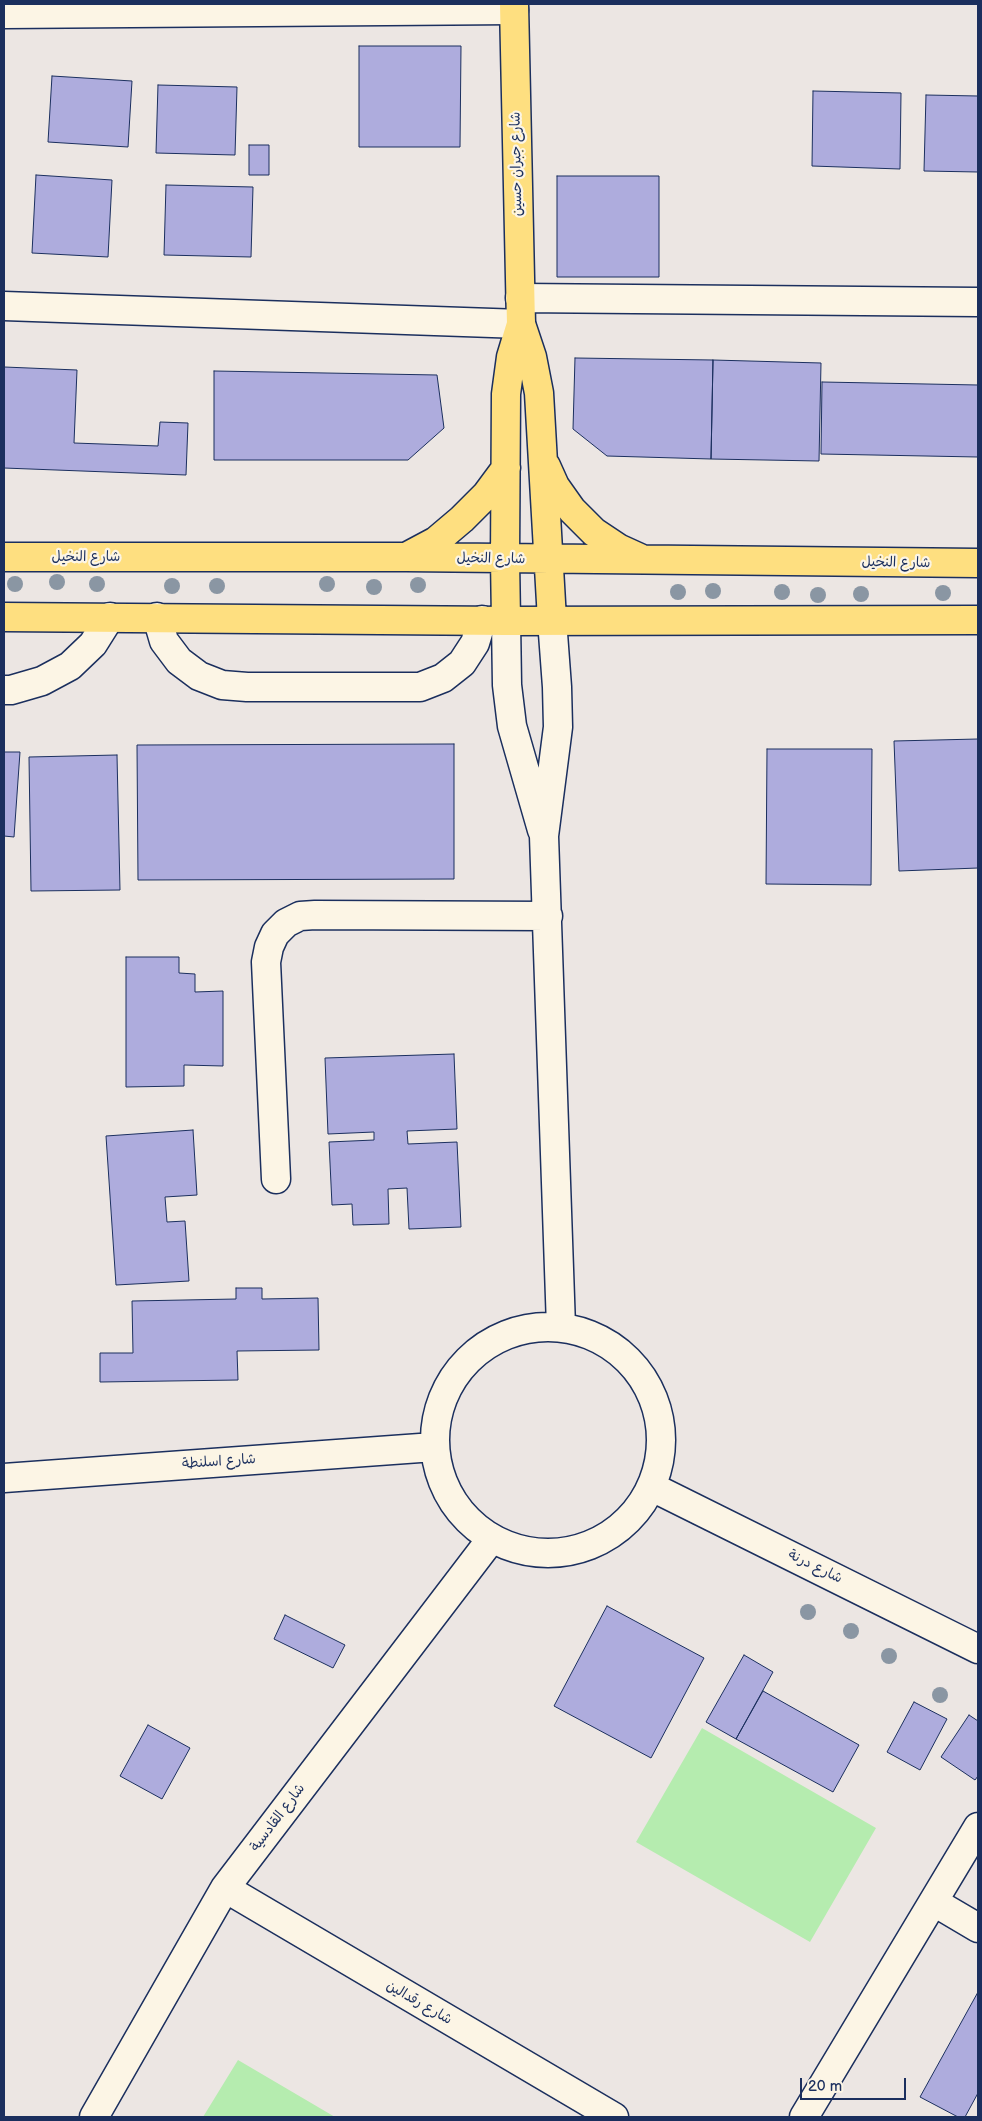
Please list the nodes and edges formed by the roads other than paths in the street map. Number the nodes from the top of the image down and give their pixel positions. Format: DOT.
graph roads {
  1 [pos="514,7"];
  2 [pos="4,14"];
  3 [pos="978,302"];
  4 [pos="4,306"];
  5 [pos="521,311"];
  6 [pos="543,459"];
  7 [pos="506,468"];
  8 [pos="4,557"];
  9 [pos="406,557"];
  10 [pos="504,559"];
  11 [pos="548,560"];
  12 [pos="646,560"];
  13 [pos="978,563"];
  14 [pos="4,616"];
  15 [pos="110,617"];
  16 [pos="157,617"];
  17 [pos="494,620"];
  18 [pos="552,620"];
  19 [pos="978,620"];
  20 [pos="4,690"];
  21 [pos="544,836"];
  22 [pos="548,916"];
  23 [pos="276,1179"];
  24 [pos="561,1327"];
  25 [pos="434,1447"];
  26 [pos="4,1478"];
  27 [pos="652,1486"];
  28 [pos="492,1538"];
  29 [pos="978,1648"];
  30 [pos="978,1827"];
  31 [pos="225,1888"];
  32 [pos="934,1902"];
  33 [pos="978,1928"];
  34 [pos="94,2117"];
  35 [pos="614,2117"];
  36 [pos="804,2117"];
  1 -- 2 [label="street"];
  1 -- 5 [label="main road, شارع جبران حسين"];
  3 -- 5 [label="street"];
  4 -- 5 [label="street"];
  5 -- 6 [label="main road"];
  5 -- 7 [label="main road"];
  6 -- 11 [label="main road"];
  6 -- 12 [label="main road"];
  7 -- 9 [label="main road"];
  7 -- 10 [label="main road"];
  8 -- 9 [label="main road, شارع النخيل"];
  9 -- 10 [label="main road, شارع النخيل"];
  10 -- 11 [label="main road, شارع النخيل"];
  10 -- 17 [label="main road"];
  11 -- 12 [label="main road, شارع النخيل"];
  11 -- 18 [label="main road"];
  12 -- 13 [label="main road, شارع النخيل"];
  14 -- 15 [label="main road"];
  15 -- 16 [label="main road"];
  15 -- 20 [label="street"];
  16 -- 17 [label="main road"];
  16 -- 17 [label="street"];
  17 -- 18 [label="main road"];
  17 -- 21 [label="street"];
  18 -- 19 [label="main road"];
  18 -- 21 [label="street"];
  21 -- 22 [label="street"];
  22 -- 23 [label="street"];
  22 -- 24 [label="street"];
  24 -- 25 [label="street"];
  24 -- 27 [label="street"];
  25 -- 26 [label="street, شارع اسلنطة"];
  25 -- 28 [label="street"];
  27 -- 28 [label="street"];
  27 -- 29 [label="street, شارع درنة"];
  28 -- 31 [label="street, شارع القادسية"];
  30 -- 32 [label="street"];
  31 -- 34 [label="street, شارع القادسية"];
  31 -- 35 [label="street, شارع رقدالين"];
  32 -- 33 [label="street"];
  32 -- 36 [label="street"];
}
